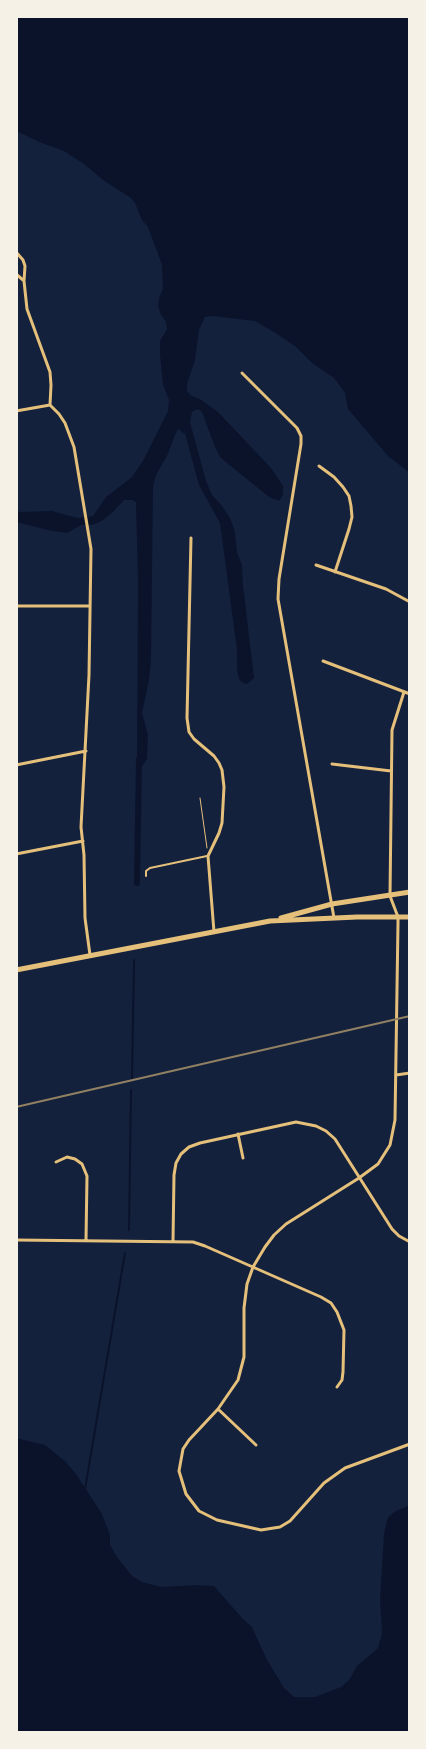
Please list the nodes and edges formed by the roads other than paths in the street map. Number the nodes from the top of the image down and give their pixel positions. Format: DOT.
graph roads {
  1 [pos="16,252"];
  2 [pos="16,274"];
  3 [pos="24,281"];
  4 [pos="242,372"];
  5 [pos="50,405"];
  6 [pos="16,412"];
  7 [pos="319,466"];
  8 [pos="191,538"];
  9 [pos="316,565"];
  10 [pos="335,572"];
  11 [pos="410,602"];
  12 [pos="16,606"];
  13 [pos="89,606"];
  14 [pos="324,661"];
  15 [pos="404,692"];
  16 [pos="410,694"];
  17 [pos="86,751"];
  18 [pos="332,764"];
  19 [pos="16,765"];
  20 [pos="391,771"];
  21 [pos="83,841"];
  22 [pos="16,854"];
  23 [pos="208,856"];
  24 [pos="146,876"];
  25 [pos="410,892"];
  26 [pos="390,896"];
  27 [pos="332,904"];
  28 [pos="398,917"];
  29 [pos="410,917"];
  30 [pos="334,918"];
  31 [pos="270,921"];
  32 [pos="214,932"];
  33 [pos="90,956"];
  34 [pos="16,970"];
  35 [pos="410,1073"];
  36 [pos="396,1075"];
  37 [pos="238,1134"];
  38 [pos="243,1158"];
  39 [pos="56,1162"];
  40 [pos="359,1178"];
  41 [pos="16,1240"];
  42 [pos="86,1240"];
  43 [pos="173,1241"];
  44 [pos="410,1242"];
  45 [pos="253,1267"];
  46 [pos="337,1387"];
  47 [pos="218,1409"];
  48 [pos="410,1444"];
  49 [pos="256,1445"];
  1 -- 3 [label="street"];
  2 -- 3 [label="street"];
  3 -- 5 [label="street"];
  4 -- 27 [label="street"];
  5 -- 6 [label="street"];
  5 -- 13 [label="street"];
  7 -- 10 [label="street"];
  8 -- 23 [label="street"];
  9 -- 10 [label="street"];
  10 -- 11 [label="street"];
  12 -- 13 [label="street"];
  13 -- 17 [label="street"];
  14 -- 15 [label="street"];
  15 -- 16 [label="street"];
  15 -- 20 [label="street"];
  17 -- 19 [label="street"];
  17 -- 21 [label="street"];
  18 -- 20 [label="street"];
  20 -- 26 [label="street"];
  21 -- 22 [label="street"];
  21 -- 33 [label="street"];
  23 -- 24 [label="lane"];
  23 -- 32 [label="street"];
  25 -- 26 [label="main road"];
  26 -- 27 [label="main road"];
  26 -- 28 [label="street"];
  27 -- 30 [label="street"];
  27 -- 31 [label="main road"];
  28 -- 29 [label="main road"];
  28 -- 30 [label="main road"];
  28 -- 36 [label="street"];
  30 -- 31 [label="main road"];
  31 -- 32 [label="main road"];
  32 -- 33 [label="main road"];
  33 -- 34 [label="main road"];
  35 -- 36 [label="street"];
  36 -- 40 [label="street"];
  37 -- 38 [label="street"];
  37 -- 40 [label="street"];
  37 -- 43 [label="street"];
  39 -- 42 [label="street"];
  40 -- 44 [label="street"];
  40 -- 45 [label="street"];
  41 -- 42 [label="street"];
  42 -- 43 [label="street"];
  43 -- 45 [label="street"];
  45 -- 46 [label="street"];
  45 -- 47 [label="street"];
  47 -- 48 [label="street"];
  47 -- 49 [label="street"];
}
